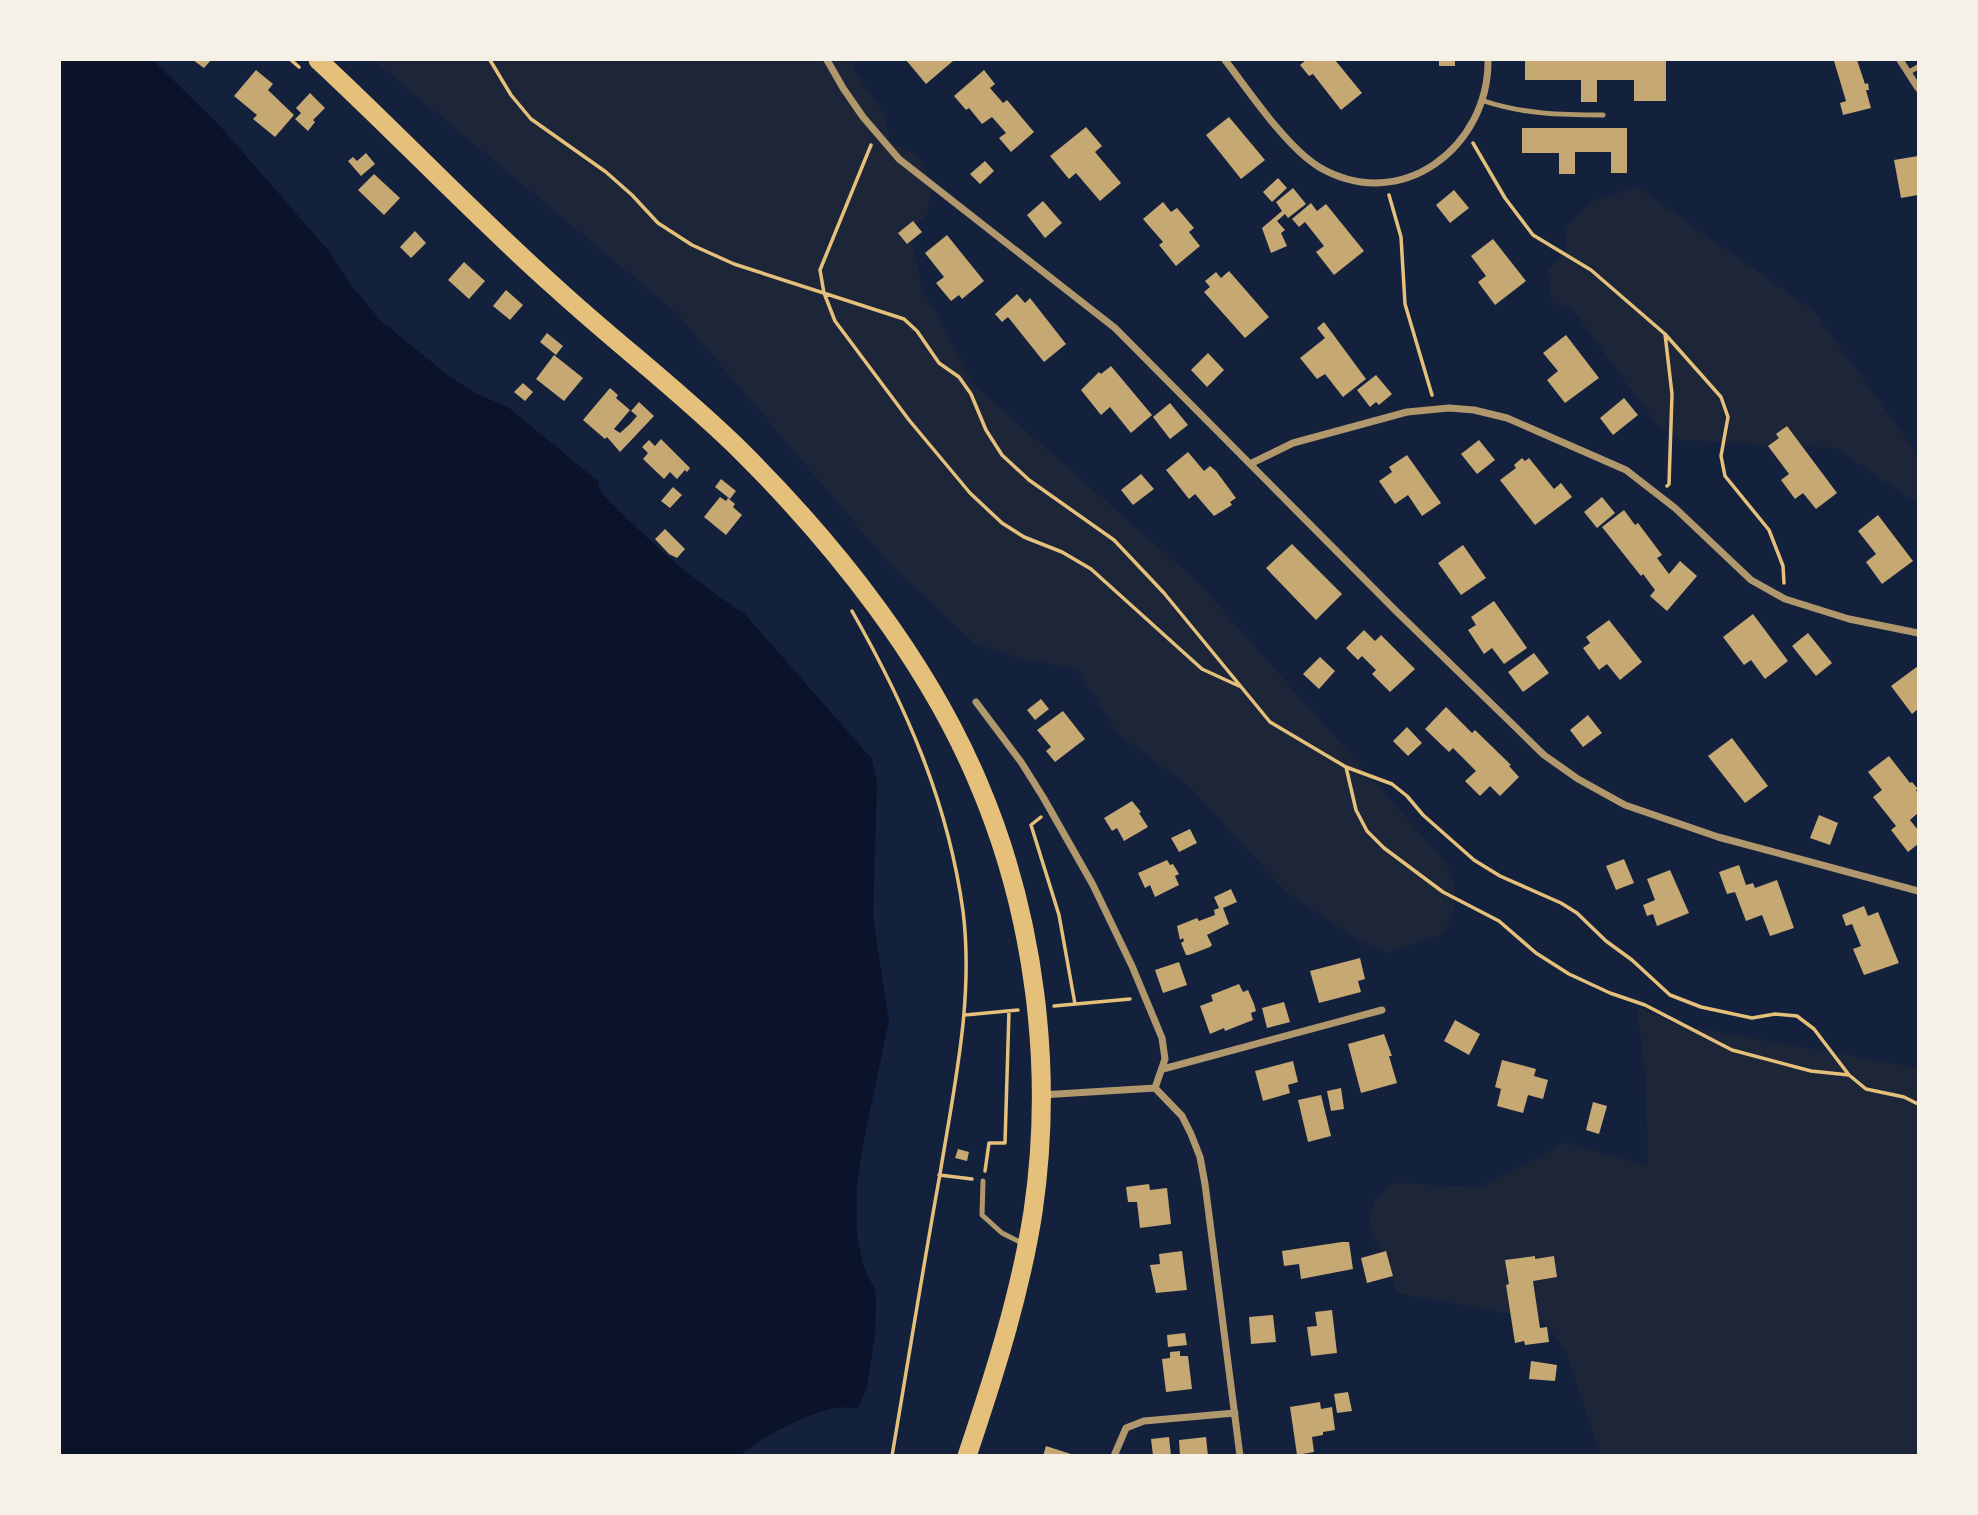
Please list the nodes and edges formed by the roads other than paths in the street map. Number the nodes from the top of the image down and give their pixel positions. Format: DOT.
graph roads {
  1 [pos="827,60"];
  2 [pos="1225,60"];
  3 [pos="1488,60"];
  4 [pos="1900,60"];
  5 [pos="309,64"];
  6 [pos="1919,67"];
  7 [pos="1909,72"];
  8 [pos="1919,89"];
  9 [pos="1484,101"];
  10 [pos="1603,115"];
  11 [pos="1250,464"];
  12 [pos="1919,634"];
  13 [pos="976,702"];
  14 [pos="1919,891"];
  15 [pos="1382,1010"];
  16 [pos="1163,1069"];
  17 [pos="1156,1088"];
  18 [pos="1040,1095"];
  19 [pos="984,1181"];
  20 [pos="1027,1245"];
  21 [pos="1235,1413"];
  22 [pos="967,1455"];
  23 [pos="1114,1455"];
  24 [pos="1240,1455"];
  1 -- 11 [label="street"];
  2 -- 9 [label="street"];
  3 -- 9 [label="street"];
  4 -- 7 [label="street"];
  5 -- 18 [label="highway"];
  6 -- 7 [label="lane"];
  7 -- 8 [label="street"];
  9 -- 10 [label="lane"];
  11 -- 12 [label="street"];
  11 -- 14 [label="street"];
  13 -- 16 [label="street"];
  15 -- 16 [label="street"];
  16 -- 17 [label="street"];
  17 -- 18 [label="street"];
  17 -- 21 [label="street"];
  18 -- 20 [label="highway"];
  19 -- 20 [label="lane"];
  20 -- 22 [label="highway"];
  21 -- 23 [label="street"];
  21 -- 24 [label="street"];
}
